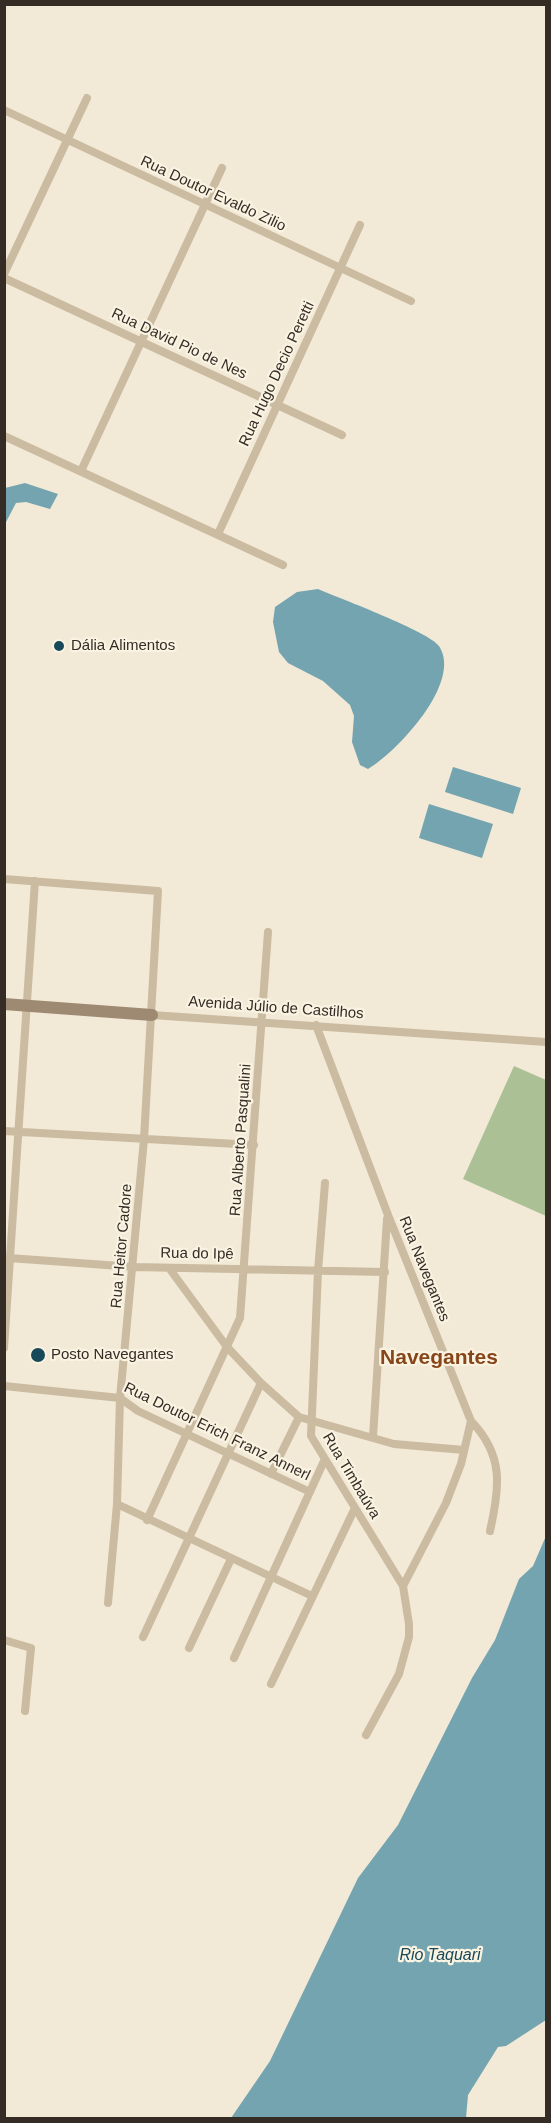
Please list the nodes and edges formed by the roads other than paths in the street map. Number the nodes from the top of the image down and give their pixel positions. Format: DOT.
graph roads {
  1 [pos="87,98"];
  2 [pos="4,110"];
  3 [pos="65,139"];
  4 [pos="222,168"];
  5 [pos="206,205"];
  6 [pos="360,225"];
  7 [pos="342,269"];
  8 [pos="4,276"];
  9 [pos="411,301"];
  10 [pos="142,340"];
  11 [pos="277,405"];
  12 [pos="342,435"];
  13 [pos="4,436"];
  14 [pos="81,471"];
  15 [pos="218,534"];
  16 [pos="283,565"];
  17 [pos="4,879"];
  18 [pos="35,881"];
  19 [pos="268,932"];
  20 [pos="4,1004"];
  21 [pos="28,1005"];
  22 [pos="152,1015"];
  23 [pos="263,1022"];
  24 [pos="316,1025"];
  25 [pos="546,1042"];
  26 [pos="4,1131"];
  27 [pos="17,1132"];
  28 [pos="144,1139"];
  29 [pos="254,1145"];
  30 [pos="325,1183"];
  31 [pos="388,1215"];
  32 [pos="9,1258"];
  33 [pos="134,1267"];
  34 [pos="169,1268"];
  35 [pos="244,1269"];
  36 [pos="318,1271"];
  37 [pos="385,1272"];
  38 [pos="228,1347"];
  39 [pos="4,1348"];
  40 [pos="261,1383"];
  41 [pos="4,1386"];
  42 [pos="120,1398"];
  43 [pos="299,1418"];
  44 [pos="309,1420"];
  45 [pos="471,1421"];
  46 [pos="189,1433"];
  47 [pos="373,1437"];
  48 [pos="464,1450"];
  49 [pos="230,1454"];
  50 [pos="324,1461"];
  51 [pos="271,1474"];
  52 [pos="310,1492"];
  53 [pos="117,1504"];
  54 [pos="354,1510"];
  55 [pos="147,1520"];
  56 [pos="490,1531"];
  57 [pos="187,1539"];
  58 [pos="231,1559"];
  59 [pos="271,1576"];
  60 [pos="403,1586"];
  61 [pos="312,1596"];
  62 [pos="108,1603"];
  63 [pos="143,1637"];
  64 [pos="4,1640"];
  65 [pos="189,1648"];
  66 [pos="234,1658"];
  67 [pos="271,1684"];
  68 [pos="25,1711"];
  69 [pos="366,1735"];
  1 -- 3 [label="street"];
  2 -- 3 [label="street, Rua Doutor Evaldo Zilio"];
  3 -- 5 [label="street, Rua Doutor Evaldo Zilio"];
  3 -- 8 [label="street"];
  4 -- 5 [label="street"];
  5 -- 7 [label="street, Rua Doutor Evaldo Zilio"];
  5 -- 10 [label="street"];
  6 -- 7 [label="street, Rua Hugo Decio Peretti"];
  7 -- 9 [label="street, Rua Doutor Evaldo Zilio"];
  7 -- 11 [label="street, Rua Hugo Decio Peretti"];
  8 -- 10 [label="street, Rua David Pio de Nes"];
  10 -- 11 [label="street, Rua David Pio de Nes"];
  10 -- 14 [label="street"];
  11 -- 12 [label="street, Rua David Pio de Nes"];
  11 -- 15 [label="street, Rua Hugo Decio Peretti"];
  13 -- 14 [label="street"];
  14 -- 15 [label="street"];
  15 -- 16 [label="street"];
  17 -- 18 [label="street"];
  18 -- 21 [label="street"];
  18 -- 22 [label="street, Rua Heitor Cadore"];
  19 -- 23 [label="street, Rua Alberto Pasqualini"];
  20 -- 21 [label="street, Avenida Júlio de Castilhos"];
  21 -- 22 [label="street, Avenida Júlio de Castilhos"];
  21 -- 27 [label="street"];
  22 -- 23 [label="street, Avenida Júlio de Castilhos"];
  22 -- 28 [label="street, Rua Heitor Cadore"];
  23 -- 24 [label="street, Avenida Júlio de Castilhos"];
  23 -- 29 [label="street, Rua Alberto Pasqualini"];
  24 -- 25 [label="street, Avenida Júlio de Castilhos"];
  24 -- 31 [label="street, Rua Navegantes"];
  26 -- 27 [label="street"];
  27 -- 28 [label="street"];
  27 -- 32 [label="street"];
  28 -- 29 [label="street"];
  28 -- 33 [label="street, Rua Heitor Cadore"];
  29 -- 35 [label="street, Rua Alberto Pasqualini"];
  30 -- 36 [label="street"];
  31 -- 37 [label="street"];
  31 -- 45 [label="street, Rua Navegantes"];
  32 -- 33 [label="street, Rua do Ipê"];
  32 -- 39 [label="street"];
  33 -- 34 [label="street, Rua do Ipê"];
  33 -- 42 [label="street, Rua Heitor Cadore"];
  34 -- 35 [label="street, Rua do Ipê"];
  34 -- 38 [label="street"];
  35 -- 36 [label="street, Rua do Ipê"];
  35 -- 38 [label="street, Rua Alberto Pasqualini"];
  36 -- 37 [label="street, Rua do Ipê"];
  36 -- 44 [label="street"];
  37 -- 47 [label="street"];
  38 -- 40 [label="street"];
  38 -- 46 [label="street, Rua Alberto Pasqualini"];
  40 -- 43 [label="street"];
  40 -- 49 [label="street"];
  41 -- 42 [label="street, Rua Doutor Erich Franz Annerl"];
  42 -- 46 [label="street, Rua Doutor Erich Franz Annerl"];
  42 -- 53 [label="street, Rua Heitor Cadore"];
  43 -- 44 [label="street, Rua Timbaúva"];
  43 -- 51 [label="street"];
  44 -- 47 [label="street"];
  44 -- 50 [label="street, Rua Timbaúva"];
  45 -- 48 [label="street"];
  45 -- 56 [label="street, Rua Navegantes"];
  46 -- 49 [label="street, Rua Doutor Erich Franz Annerl"];
  46 -- 55 [label="street, Rua Alberto Pasqualini"];
  47 -- 48 [label="street"];
  48 -- 60 [label="street"];
  49 -- 51 [label="street, Rua Doutor Erich Franz Annerl"];
  49 -- 57 [label="street"];
  50 -- 52 [label="street"];
  50 -- 54 [label="street, Rua Timbaúva"];
  51 -- 52 [label="street, Rua Doutor Erich Franz Annerl"];
  52 -- 59 [label="street"];
  53 -- 55 [label="street"];
  53 -- 62 [label="street, Rua Heitor Cadore"];
  54 -- 60 [label="street, Rua Timbaúva"];
  54 -- 61 [label="street"];
  55 -- 57 [label="street"];
  57 -- 58 [label="street"];
  57 -- 63 [label="street"];
  58 -- 59 [label="street"];
  58 -- 65 [label="street"];
  59 -- 61 [label="street"];
  59 -- 66 [label="street"];
  60 -- 69 [label="street, Rua Timbaúva"];
  61 -- 67 [label="street"];
  64 -- 68 [label="street"];
}
